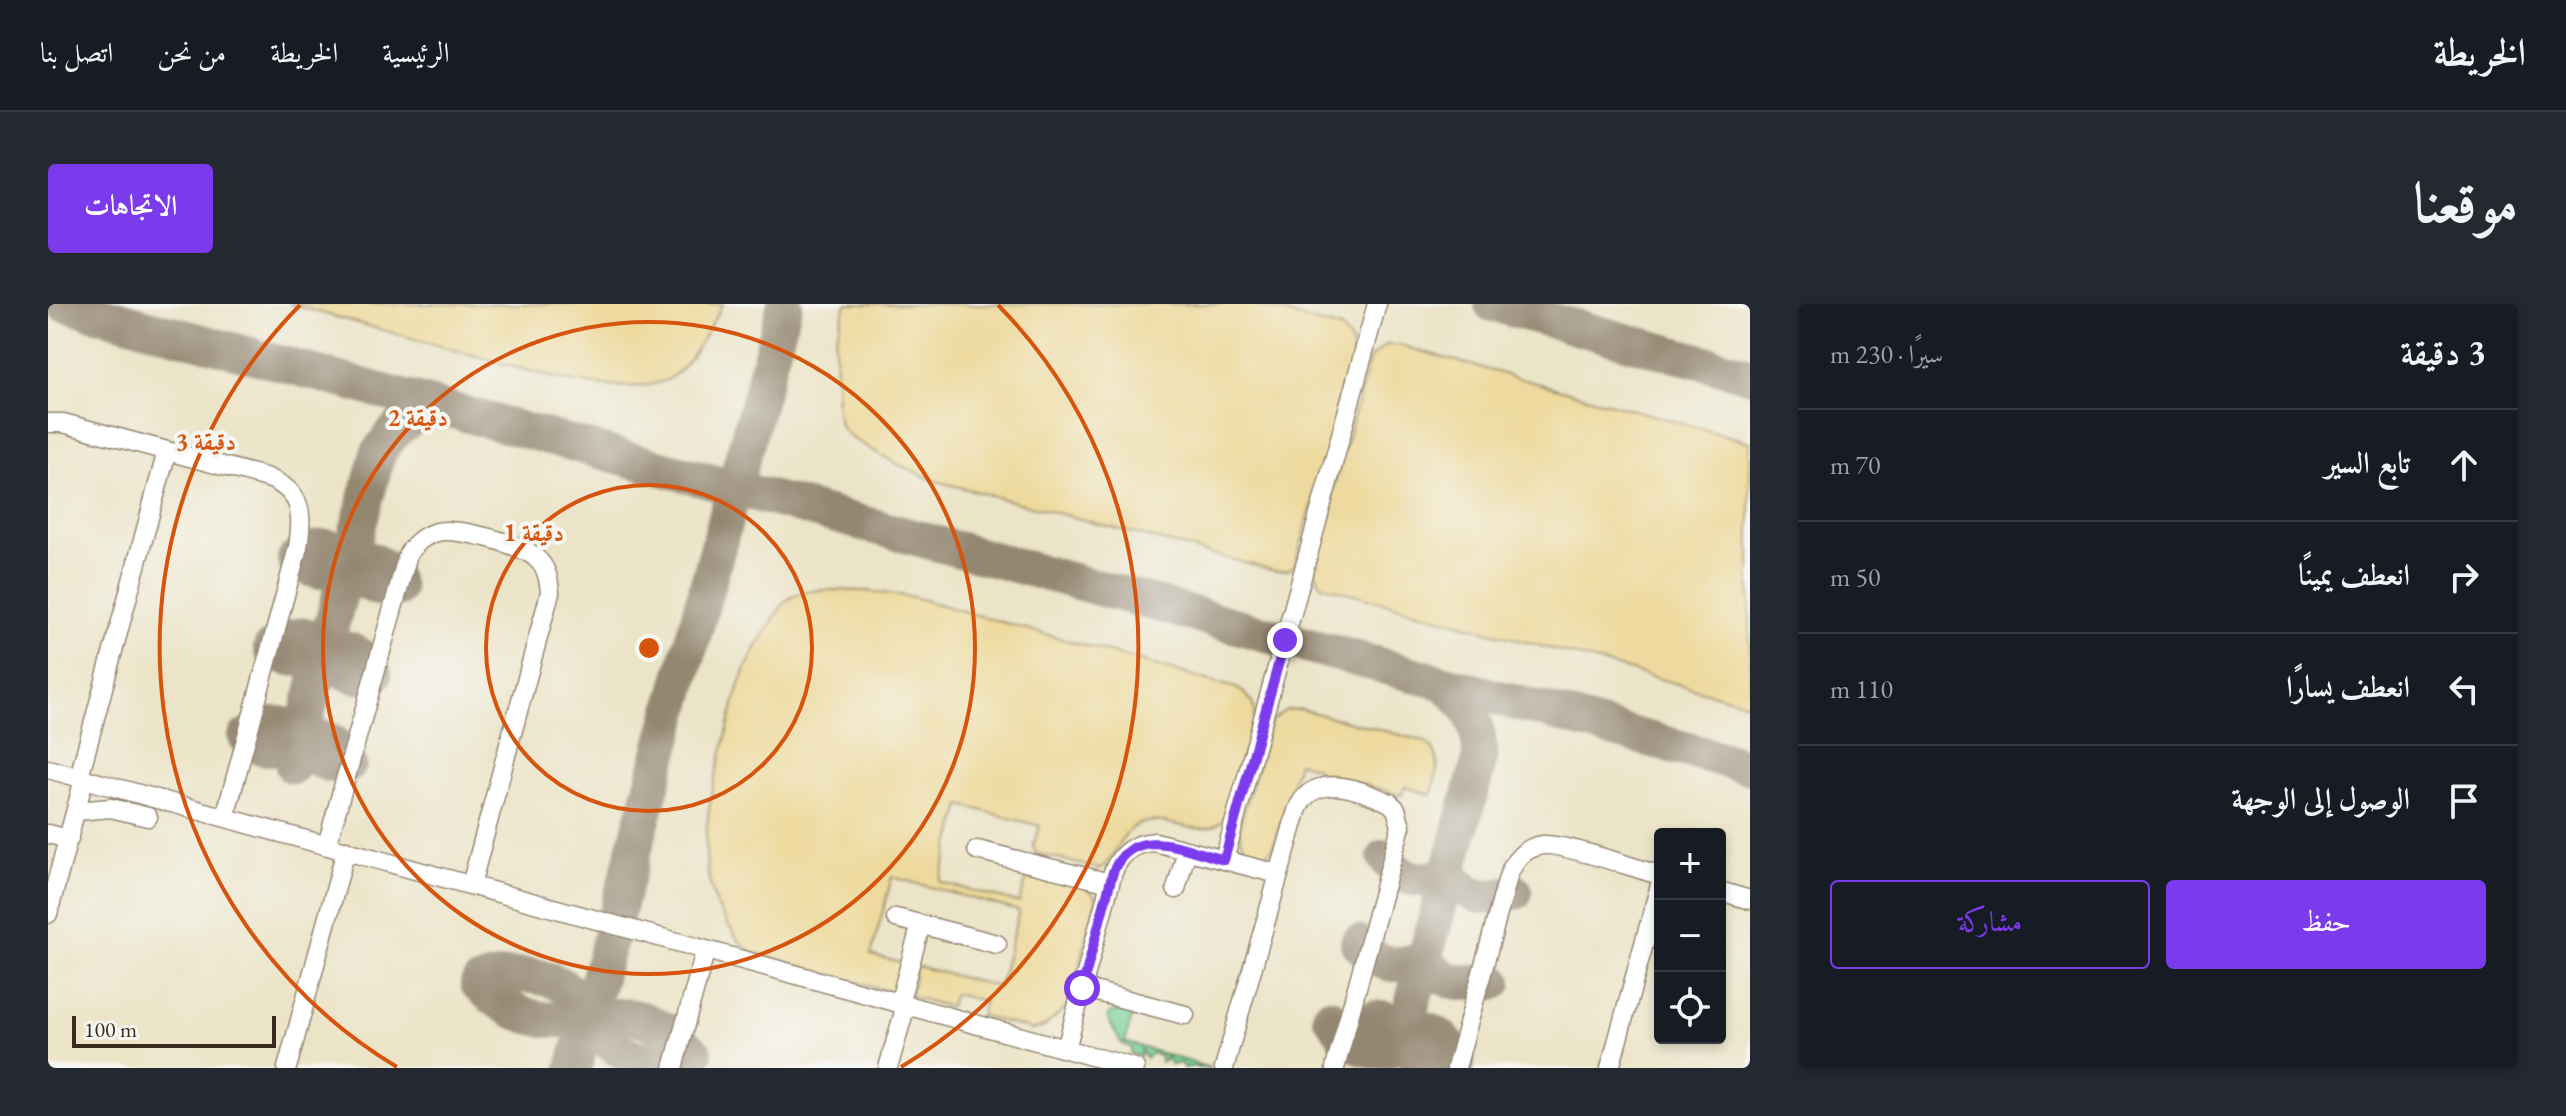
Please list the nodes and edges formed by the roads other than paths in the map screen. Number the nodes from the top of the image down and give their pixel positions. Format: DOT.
graph roads {
  1 [pos="1377,304"];
  2 [pos="48,423"];
  3 [pos="167,451"];
  4 [pos="48,769"];
  5 [pos="82,778"];
  6 [pos="76,811"];
  7 [pos="148,817"];
  8 [pos="225,817"];
  9 [pos="48,834"];
  10 [pos="69,839"];
  11 [pos="327,845"];
  12 [pos="346,850"];
  13 [pos="977,850"];
  14 [pos="1187,850"];
  15 [pos="1224,860"];
  16 [pos="1654,873"];
  17 [pos="1278,874"];
  18 [pos="1110,883"];
  19 [pos="471,885"];
  20 [pos="1176,889"];
  21 [pos="1726,893"];
  22 [pos="1656,900"];
  23 [pos="1750,900"];
  24 [pos="48,914"];
  25 [pos="896,918"];
  26 [pos="921,924"];
  27 [pos="997,944"];
  28 [pos="705,952"];
  29 [pos="1082,988"];
  30 [pos="903,1004"];
  31 [pos="1185,1015"];
  32 [pos="1066,1049"];
  33 [pos="287,1068"];
  34 [pos="673,1068"];
  35 [pos="888,1068"];
  36 [pos="1135,1068"];
  37 [pos="1224,1068"];
  38 [pos="1335,1068"];
  39 [pos="1456,1068"];
  40 [pos="1610,1068"];
  1 -- 15 [label="lane"];
  2 -- 3 [label="lane"];
  3 -- 5 [label="lane"];
  3 -- 8 [label="lane"];
  4 -- 5 [label="lane"];
  5 -- 6 [label="lane"];
  5 -- 8 [label="lane"];
  6 -- 7 [label="lane"];
  6 -- 10 [label="lane"];
  8 -- 11 [label="lane"];
  9 -- 10 [label="lane"];
  10 -- 24 [label="lane"];
  11 -- 12 [label="lane"];
  11 -- 19 [label="lane"];
  12 -- 19 [label="lane"];
  12 -- 33 [label="lane"];
  13 -- 18 [label="lane"];
  14 -- 15 [label="lane"];
  14 -- 18 [label="lane"];
  14 -- 20 [label="lane"];
  15 -- 17 [label="lane"];
  16 -- 39 [label="lane"];
  17 -- 37 [label="lane"];
  17 -- 38 [label="lane"];
  18 -- 29 [label="lane"];
  19 -- 28 [label="lane"];
  21 -- 23 [label="lane"];
  22 -- 40 [label="lane"];
  25 -- 26 [label="lane"];
  26 -- 27 [label="lane"];
  26 -- 30 [label="lane"];
  28 -- 30 [label="lane"];
  28 -- 34 [label="lane"];
  29 -- 31 [label="lane"];
  29 -- 32 [label="lane"];
  30 -- 32 [label="lane"];
  30 -- 35 [label="lane"];
  32 -- 36 [label="lane"];
}
